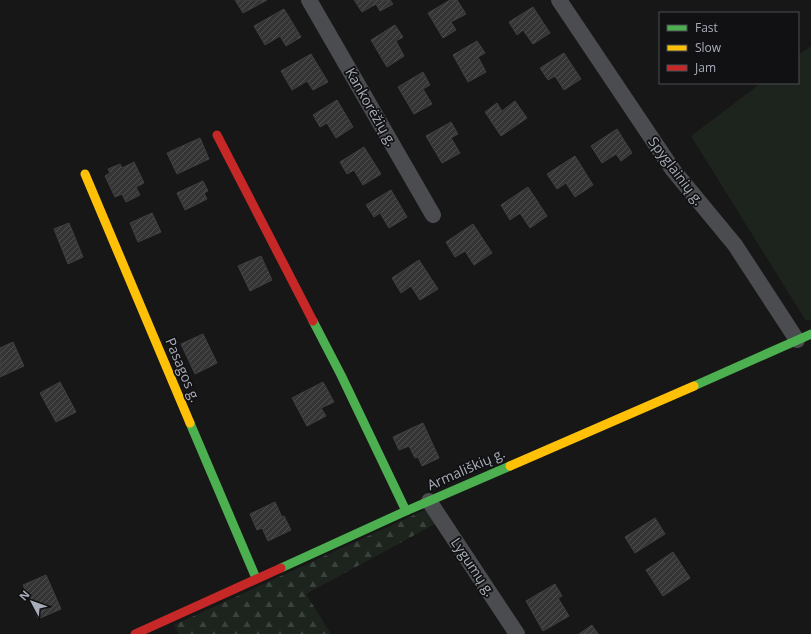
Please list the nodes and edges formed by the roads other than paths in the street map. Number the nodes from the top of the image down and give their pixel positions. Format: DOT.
graph roads {
  1 [pos="309,0"];
  2 [pos="559,0"];
  3 [pos="217,135"];
  4 [pos="85,174"];
  5 [pos="433,215"];
  6 [pos="804,337"];
  7 [pos="429,501"];
  8 [pos="406,510"];
  9 [pos="256,578"];
  10 [pos="135,634"];
  11 [pos="517,634"];
  1 -- 5 [label="street, Kankorėžių g."];
  2 -- 6 [label="street, Spyglainių g."];
  3 -- 8 [label="street"];
  4 -- 9 [label="street, Pasagos g."];
  6 -- 7 [label="street, Armališkių g."];
  7 -- 8 [label="street, Armališkių g."];
  7 -- 11 [label="street, Lygumų g."];
  8 -- 9 [label="street, Armališkių g."];
  9 -- 10 [label="street, Armališkių g."];
}
